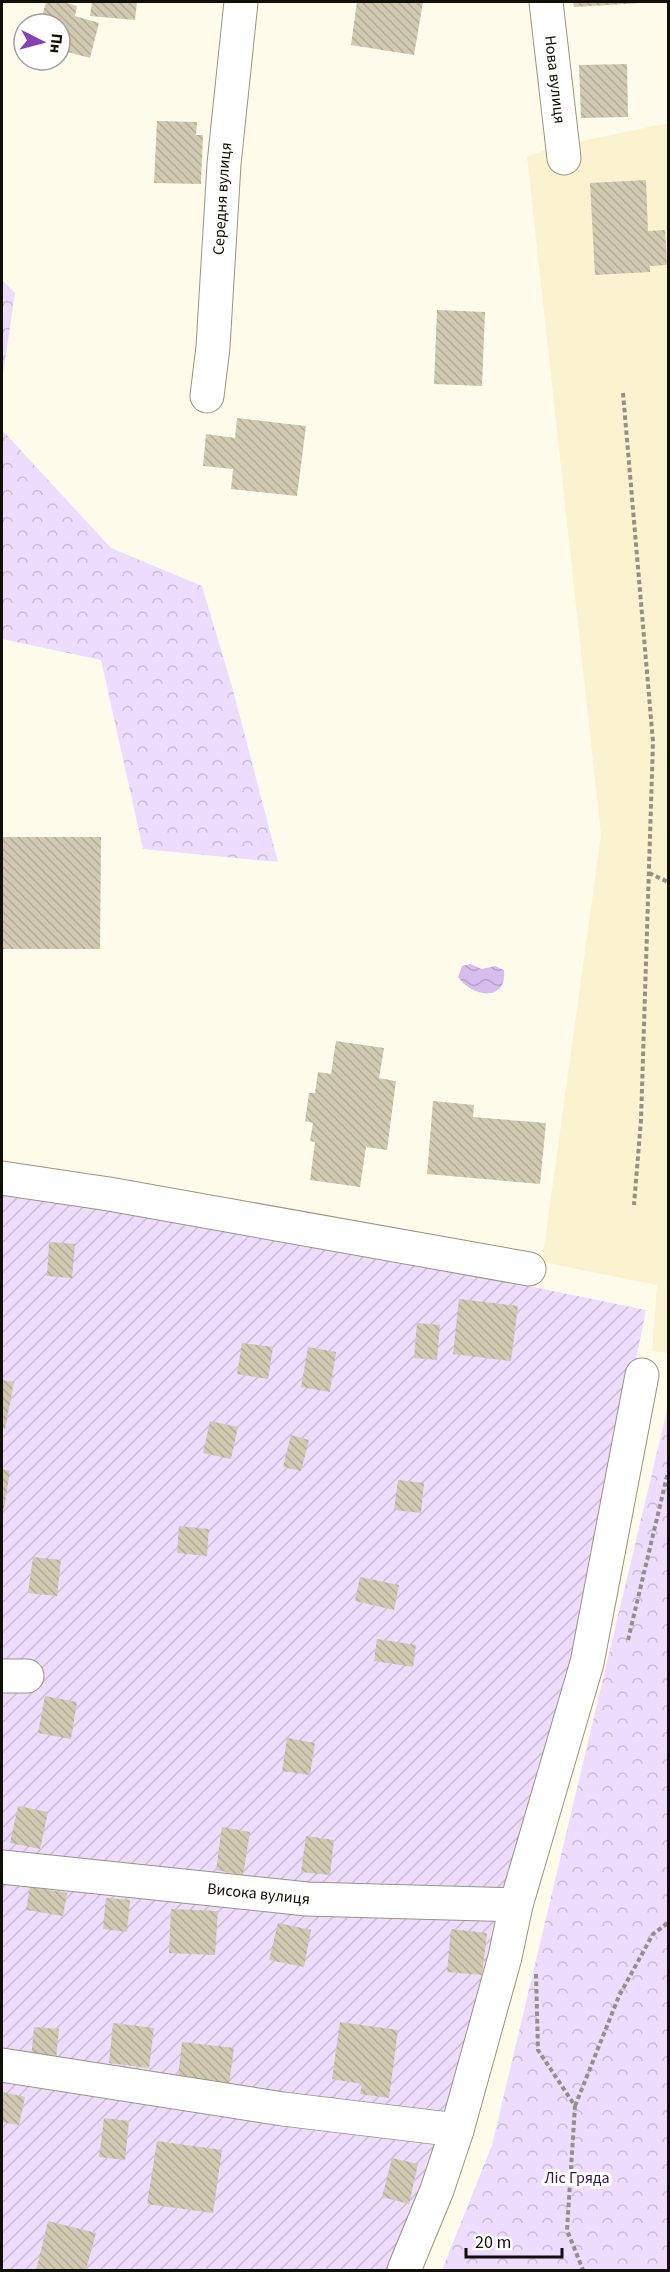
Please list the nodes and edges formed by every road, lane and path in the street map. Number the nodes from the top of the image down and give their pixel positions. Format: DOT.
graph roads {
  1 [pos="242,2"];
  2 [pos="546,2"];
  3 [pos="564,158"];
  4 [pos="623,393"];
  5 [pos="207,396"];
  6 [pos="649,873"];
  7 [pos="669,882"];
  8 [pos="2,1178"];
  9 [pos="634,1205"];
  10 [pos="529,1269"];
  11 [pos="642,1375"];
  12 [pos="2,1867"];
  13 [pos="516,1905"];
  14 [pos="669,1923"];
  15 [pos="536,1964"];
  16 [pos="2,2065"];
  17 [pos="575,2106"];
  18 [pos="457,2130"];
  19 [pos="404,2271"];
  20 [pos="583,2271"];
  1 -- 5 [label="street, Середня вулиця"];
  2 -- 3 [label="street, Нова вулиця"];
  4 -- 6 [label="path"];
  6 -- 7 [label="path"];
  6 -- 9 [label="path"];
  8 -- 10 [label="street"];
  11 -- 13 [label="street"];
  12 -- 13 [label="street, Висока вулиця"];
  13 -- 18 [label="street"];
  14 -- 17 [label="path"];
  15 -- 17 [label="path"];
  16 -- 18 [label="street"];
  17 -- 20 [label="path"];
  18 -- 19 [label="street"];
}
